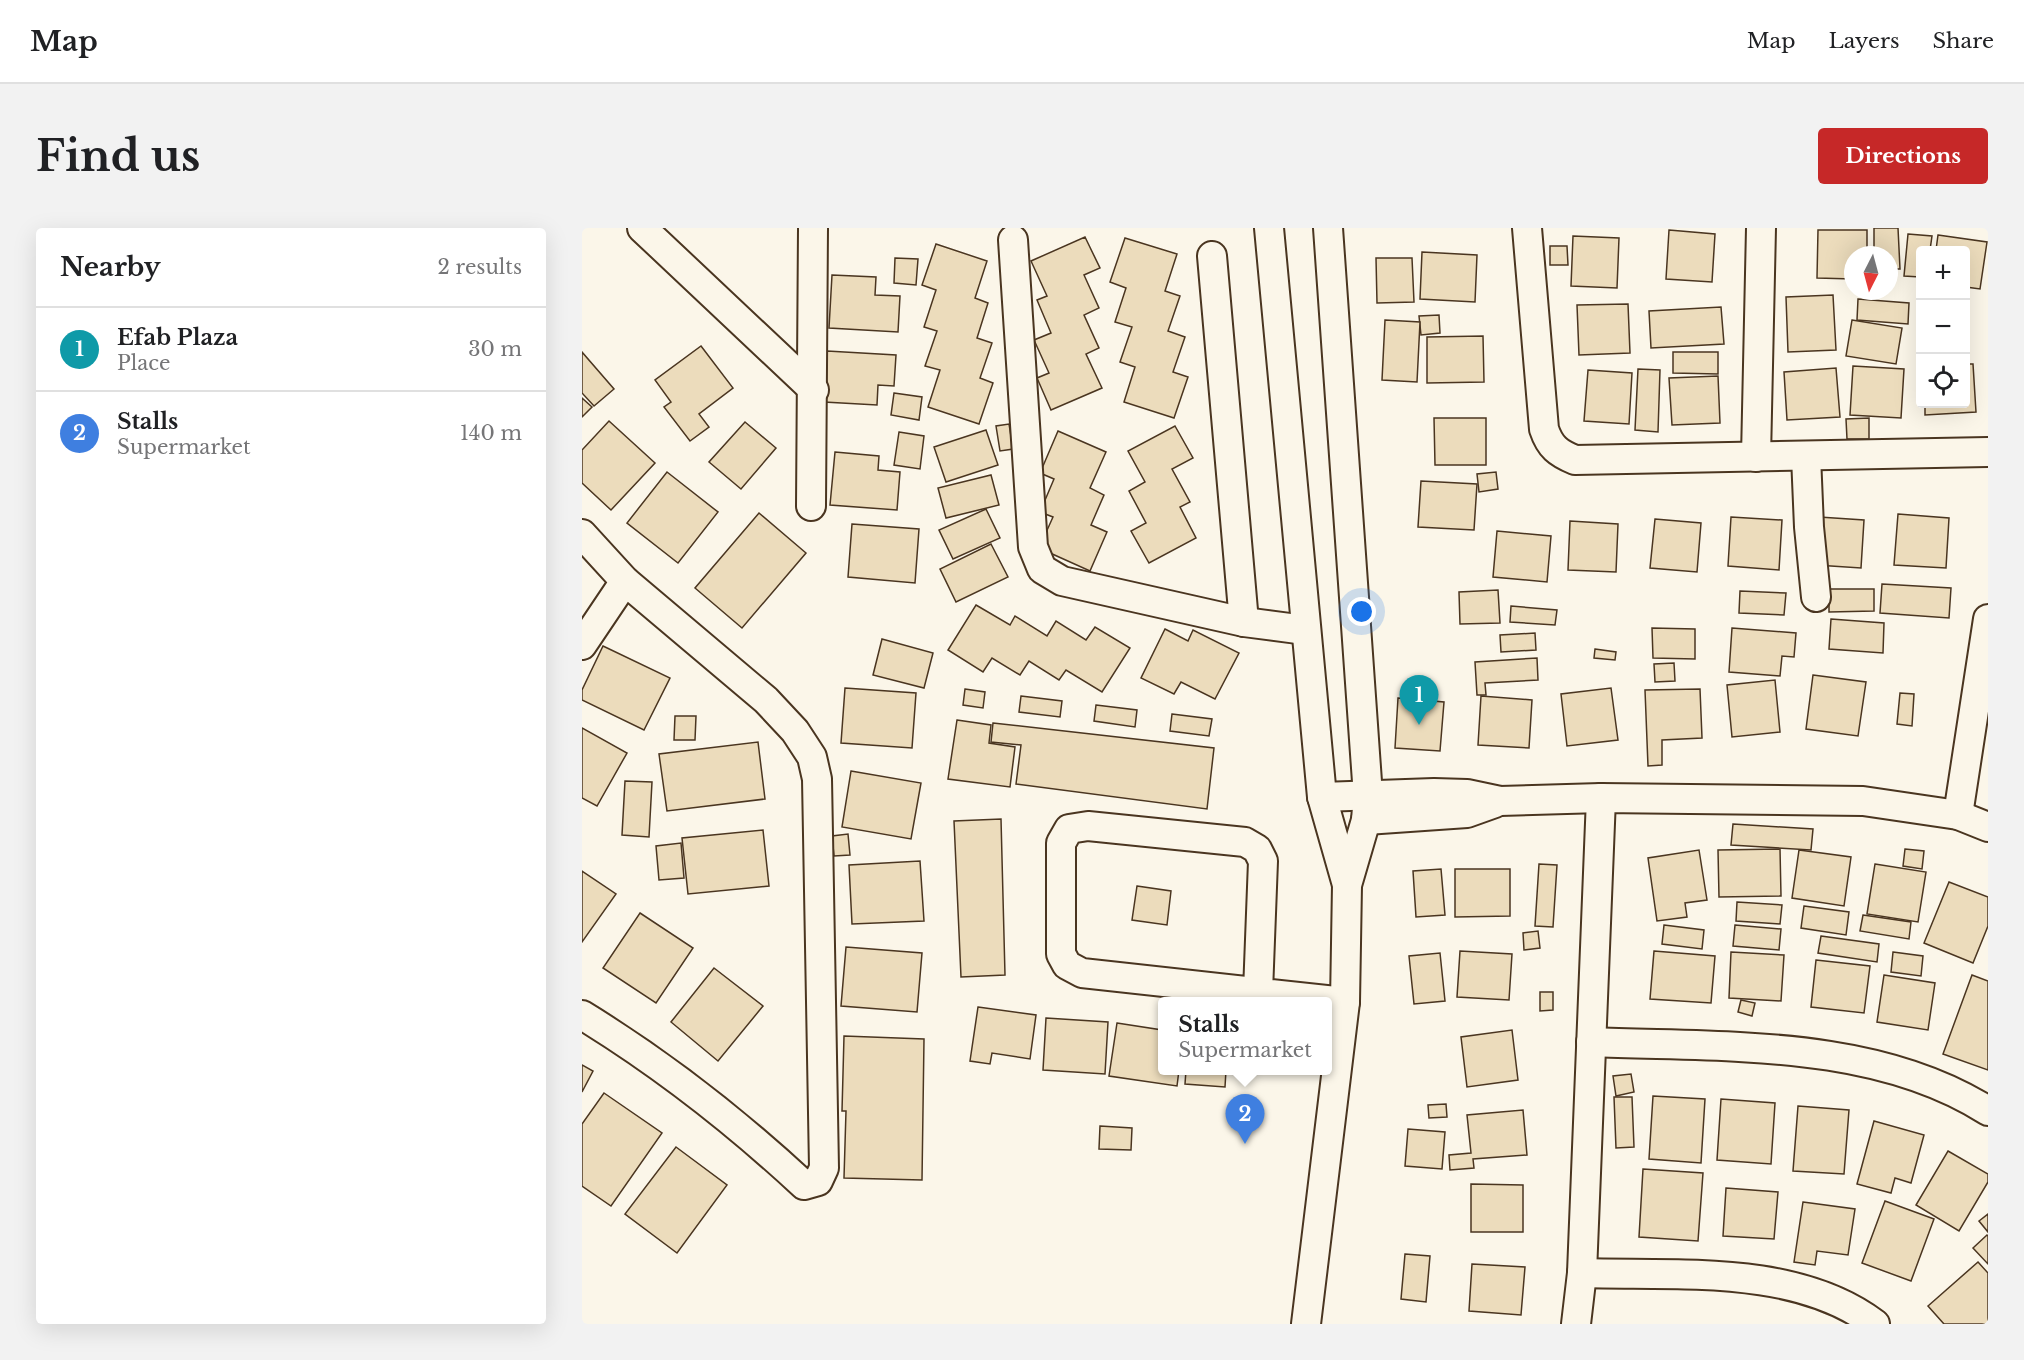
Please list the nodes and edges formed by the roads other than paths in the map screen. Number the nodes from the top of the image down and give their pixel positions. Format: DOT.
graph roads {
  1 [pos="642,228"];
  2 [pos="813,228"];
  3 [pos="1269,228"];
  4 [pos="1328,228"];
  5 [pos="1527,228"];
  6 [pos="1761,228"];
  7 [pos="1013,240"];
  8 [pos="1212,255"];
  9 [pos="814,390"];
  10 [pos="1988,452"];
  11 [pos="1806,456"];
  12 [pos="1756,457"];
  13 [pos="812,506"];
  14 [pos="582,534"];
  15 [pos="625,581"];
  16 [pos="1816,597"];
  17 [pos="1988,619"];
  18 [pos="1244,622"];
  19 [pos="1305,630"];
  20 [pos="582,645"];
  21 [pos="1322,797"];
  22 [pos="1601,798"];
  23 [pos="1367,808"];
  24 [pos="1958,815"];
  25 [pos="1988,827"];
  26 [pos="1347,885"];
  27 [pos="1258,992"];
  28 [pos="1302,997"];
  29 [pos="1332,1001"];
  30 [pos="1345,1002"];
  31 [pos="582,1015"];
  32 [pos="1591,1042"];
  33 [pos="1988,1111"];
  34 [pos="1582,1273"];
  35 [pos="1306,1324"];
  36 [pos="1576,1324"];
  37 [pos="1875,1324"];
  1 -- 9 [label="street"];
  2 -- 9 [label="street"];
  3 -- 19 [label="street"];
  4 -- 23 [label="street"];
  5 -- 12 [label="street"];
  6 -- 12 [label="street"];
  7 -- 18 [label="street"];
  8 -- 18 [label="street"];
  9 -- 13 [label="street"];
  10 -- 11 [label="street"];
  11 -- 12 [label="street"];
  11 -- 16 [label="street"];
  14 -- 15 [label="street"];
  15 -- 20 [label="street"];
  15 -- 31 [label="street"];
  17 -- 24 [label="street"];
  18 -- 19 [label="street"];
  19 -- 21 [label="street"];
  21 -- 23 [label="street"];
  21 -- 26 [label="street"];
  22 -- 23 [label="street"];
  22 -- 24 [label="street"];
  22 -- 32 [label="street"];
  23 -- 26 [label="street"];
  24 -- 25 [label="street"];
  26 -- 30 [label="street"];
  27 -- 27 [label="street"];
  27 -- 28 [label="street"];
  29 -- 30 [label="street"];
  30 -- 35 [label="street"];
  32 -- 33 [label="street"];
  32 -- 34 [label="street"];
  34 -- 36 [label="street"];
  34 -- 37 [label="street"];
}
